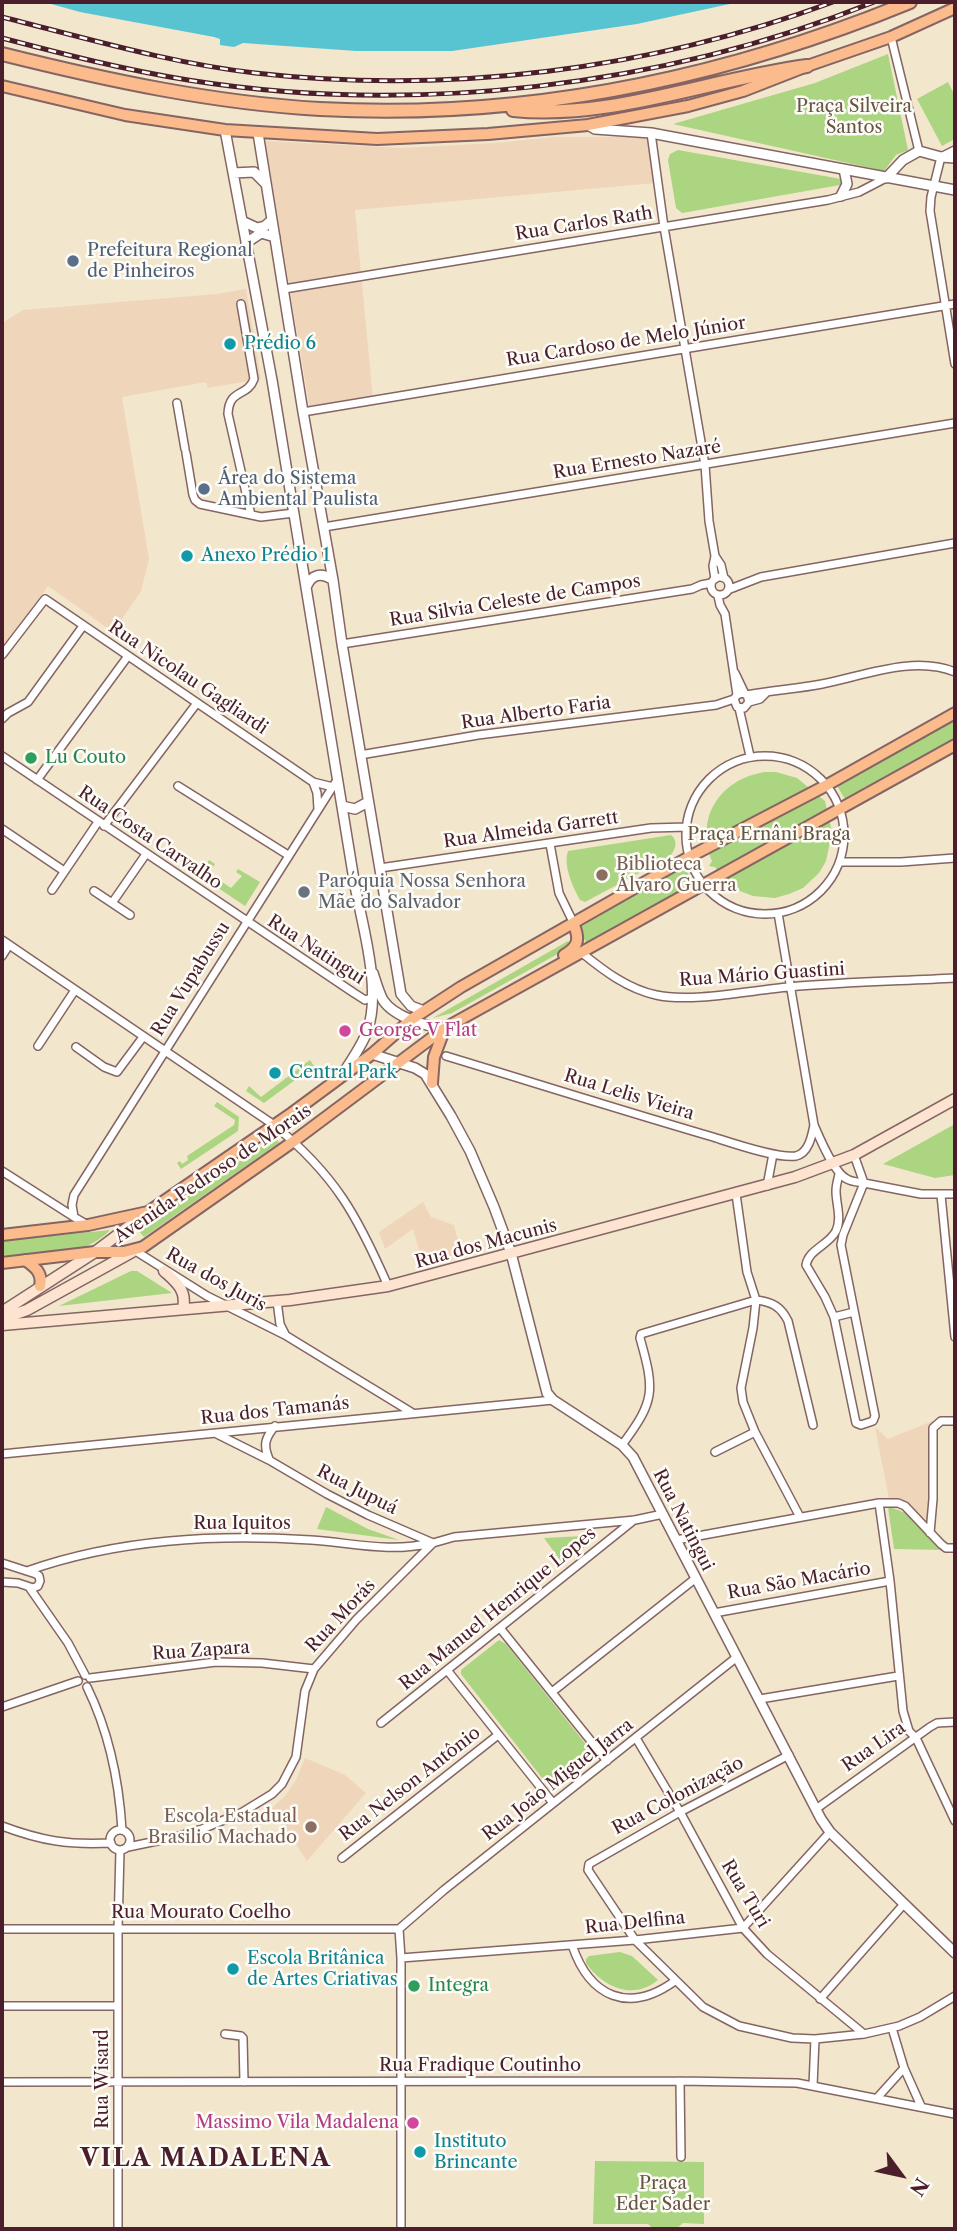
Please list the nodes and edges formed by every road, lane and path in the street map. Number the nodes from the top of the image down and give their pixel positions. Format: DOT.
graph roads {
  1 [pos="910,2"];
  2 [pos="955,8"];
  3 [pos="891,37"];
  4 [pos="2,54"];
  5 [pos="807,66"];
  6 [pos="2,86"];
  7 [pos="495,107"];
  8 [pos="588,125"];
  9 [pos="225,130"];
  10 [pos="258,133"];
  11 [pos="651,133"];
  12 [pos="955,150"];
  13 [pos="919,151"];
  14 [pos="941,157"];
  15 [pos="955,158"];
  16 [pos="844,169"];
  17 [pos="233,173"];
  18 [pos="886,178"];
  19 [pos="266,184"];
  20 [pos="933,188"];
  21 [pos="955,191"];
  22 [pos="841,196"];
  23 [pos="272,219"];
  24 [pos="242,221"];
  25 [pos="664,227"];
  26 [pos="275,237"];
  27 [pos="246,243"];
  28 [pos="284,289"];
  29 [pos="241,304"];
  30 [pos="955,304"];
  31 [pos="946,306"];
  32 [pos="685,349"];
  33 [pos="955,364"];
  34 [pos="177,403"];
  35 [pos="303,412"];
  36 [pos="955,423"];
  37 [pos="705,465"];
  38 [pos="294,513"];
  39 [pos="251,515"];
  40 [pos="324,527"];
  41 [pos="955,543"];
  42 [pos="715,556"];
  43 [pos="333,580"];
  44 [pos="713,581"];
  45 [pos="727,585"];
  46 [pos="306,588"];
  47 [pos="692,589"];
  48 [pos="715,594"];
  49 [pos="725,614"];
  50 [pos="83,626"];
  51 [pos="342,644"];
  52 [pos="2,655"];
  53 [pos="128,656"];
  54 [pos="955,672"];
  55 [pos="742,701"];
  56 [pos="197,703"];
  57 [pos="955,713"];
  58 [pos="2,719"];
  59 [pos="955,745"];
  60 [pos="360,755"];
  61 [pos="2,756"];
  62 [pos="751,756"];
  63 [pos="37,780"];
  64 [pos="313,782"];
  65 [pos="335,784"];
  66 [pos="827,785"];
  67 [pos="178,786"];
  68 [pos="368,802"];
  69 [pos="342,806"];
  70 [pos="840,808"];
  71 [pos="318,809"];
  72 [pos="101,824"];
  73 [pos="687,827"];
  74 [pos="2,830"];
  75 [pos="550,844"];
  76 [pos="145,854"];
  77 [pos="288,855"];
  78 [pos="690,858"];
  79 [pos="955,859"];
  80 [pos="840,862"];
  81 [pos="380,868"];
  82 [pos="64,871"];
  83 [pos="703,884"];
  84 [pos="52,890"];
  85 [pos="94,891"];
  86 [pos="112,903"];
  87 [pos="778,913"];
  88 [pos="130,915"];
  89 [pos="246,922"];
  90 [pos="574,925"];
  91 [pos="5,943"];
  92 [pos="582,953"];
  93 [pos="2,956"];
  94 [pos="371,968"];
  95 [pos="955,978"];
  96 [pos="792,986"];
  97 [pos="75,990"];
  98 [pos="371,998"];
  99 [pos="494,1000"];
  100 [pos="424,1011"];
  101 [pos="412,1019"];
  102 [pos="445,1028"];
  103 [pos="143,1037"];
  104 [pos="38,1046"];
  105 [pos="76,1047"];
  106 [pos="164,1052"];
  107 [pos="372,1054"];
  108 [pos="446,1056"];
  109 [pos="398,1063"];
  110 [pos="341,1077"];
  111 [pos="432,1083"];
  112 [pos="955,1099"];
  113 [pos="274,1125"];
  114 [pos="814,1125"];
  115 [pos="294,1141"];
  116 [pos="773,1154"];
  117 [pos="854,1155"];
  118 [pos="834,1163"];
  119 [pos="2,1171"];
  120 [pos="839,1174"];
  121 [pos="864,1183"];
  122 [pos="767,1185"];
  123 [pos="736,1194"];
  124 [pos="955,1194"];
  125 [pos="74,1195"];
  126 [pos="941,1195"];
  127 [pos="50,1203"];
  128 [pos="148,1212"];
  129 [pos="74,1217"];
  130 [pos="88,1225"];
  131 [pos="2,1235"];
  132 [pos="134,1251"];
  133 [pos="94,1252"];
  134 [pos="511,1253"];
  135 [pos="25,1260"];
  136 [pos="2,1263"];
  137 [pos="164,1271"];
  138 [pos="40,1286"];
  139 [pos="388,1286"];
  140 [pos="290,1300"];
  141 [pos="757,1300"];
  142 [pos="277,1301"];
  143 [pos="225,1306"];
  144 [pos="183,1308"];
  145 [pos="2,1312"];
  146 [pos="854,1312"];
  147 [pos="280,1314"];
  148 [pos="834,1317"];
  149 [pos="2,1319"];
  150 [pos="2,1325"];
  151 [pos="285,1335"];
  152 [pos="955,1338"];
  153 [pos="552,1400"];
  154 [pos="412,1412"];
  155 [pos="955,1421"];
  156 [pos="813,1425"];
  157 [pos="275,1426"];
  158 [pos="755,1432"];
  159 [pos="216,1433"];
  160 [pos="622,1445"];
  161 [pos="715,1452"];
  162 [pos="2,1454"];
  163 [pos="269,1460"];
  164 [pos="879,1503"];
  165 [pos="663,1514"];
  166 [pos="800,1517"];
  167 [pos="635,1520"];
  168 [pos="930,1533"];
  169 [pos="676,1540"];
  170 [pos="433,1543"];
  171 [pos="955,1548"];
  172 [pos="3,1562"];
  173 [pos="52,1562"];
  174 [pos="27,1572"];
  175 [pos="696,1578"];
  176 [pos="890,1581"];
  177 [pos="2,1582"];
  178 [pos="39,1582"];
  179 [pos="29,1587"];
  180 [pos="38,1598"];
  181 [pos="714,1613"];
  182 [pos="500,1628"];
  183 [pos="737,1657"];
  184 [pos="314,1669"];
  185 [pos="447,1670"];
  186 [pos="898,1676"];
  187 [pos="88,1677"];
  188 [pos="78,1681"];
  189 [pos="87,1687"];
  190 [pos="552,1692"];
  191 [pos="760,1699"];
  192 [pos="2,1707"];
  193 [pos="955,1722"];
  194 [pos="381,1723"];
  195 [pos="498,1735"];
  196 [pos="636,1738"];
  197 [pos="916,1738"];
  198 [pos="789,1755"];
  199 [pos="607,1761"];
  200 [pos="553,1803"];
  201 [pos="816,1809"];
  202 [pos="680,1812"];
  203 [pos="955,1821"];
  204 [pos="2,1826"];
  205 [pos="122,1830"];
  206 [pos="830,1832"];
  207 [pos="111,1843"];
  208 [pos="128,1847"];
  209 [pos="120,1850"];
  210 [pos="342,1858"];
  211 [pos="904,1904"];
  212 [pos="743,1928"];
  213 [pos="2,1929"];
  214 [pos="118,1929"];
  215 [pos="399,1929"];
  216 [pos="635,1940"];
  217 [pos="572,1945"];
  218 [pos="955,1954"];
  219 [pos="401,1958"];
  220 [pos="675,1981"];
  221 [pos="955,1996"];
  222 [pos="820,1999"];
  223 [pos="2,2006"];
  224 [pos="118,2006"];
  225 [pos="892,2028"];
  226 [pos="225,2034"];
  227 [pos="864,2034"];
  228 [pos="815,2039"];
  229 [pos="904,2068"];
  230 [pos="680,2081"];
  231 [pos="2,2082"];
  232 [pos="118,2082"];
  233 [pos="244,2082"];
  234 [pos="401,2082"];
  235 [pos="813,2086"];
  236 [pos="877,2098"];
  237 [pos="920,2106"];
  238 [pos="955,2114"];
  239 [pos="681,2157"];
  240 [pos="118,2229"];
  241 [pos="401,2229"];
  1 -- 7 [label="highway"];
  2 -- 3 [label="highway"];
  3 -- 5 [label="highway"];
  3 -- 13 [label="street"];
  4 -- 7 [label="highway"];
  5 -- 7 [label="highway"];
  5 -- 8 [label="highway"];
  6 -- 9 [label="highway"];
  8 -- 10 [label="highway"];
  8 -- 11 [label="street"];
  9 -- 10 [label="highway"];
  9 -- 17 [label="street"];
  10 -- 19 [label="street"];
  11 -- 16 [label="street"];
  11 -- 25 [label="street"];
  12 -- 14 [label="street"];
  13 -- 14 [label="street"];
  13 -- 18 [label="street"];
  14 -- 15 [label="street"];
  14 -- 20 [label="street"];
  16 -- 18 [label="street"];
  16 -- 22 [label="street"];
  17 -- 19 [label="street"];
  17 -- 24 [label="street"];
  18 -- 20 [label="street"];
  18 -- 22 [label="street, Rua Carlos Rath"];
  19 -- 23 [label="street"];
  20 -- 21 [label="street"];
  20 -- 31 [label="street"];
  22 -- 25 [label="street, Rua Carlos Rath"];
  23 -- 24 [label="street"];
  23 -- 26 [label="street"];
  24 -- 27 [label="street"];
  25 -- 28 [label="street, Rua Carlos Rath"];
  25 -- 32 [label="street"];
  26 -- 27 [label="street"];
  26 -- 28 [label="street"];
  27 -- 38 [label="street"];
  28 -- 35 [label="street"];
  29 -- 39 [label="street"];
  30 -- 31 [label="street, Rua Cardoso de Melo Júnior"];
  31 -- 32 [label="street, Rua Cardoso de Melo Júnior"];
  31 -- 33 [label="street"];
  32 -- 35 [label="street, Rua Cardoso de Melo Júnior"];
  32 -- 37 [label="street"];
  34 -- 39 [label="street"];
  35 -- 40 [label="street"];
  36 -- 37 [label="street, Rua Ernesto Nazaré"];
  37 -- 40 [label="street, Rua Ernesto Nazaré"];
  37 -- 42 [label="street"];
  38 -- 39 [label="street"];
  38 -- 46 [label="street"];
  40 -- 43 [label="street"];
  41 -- 45 [label="street"];
  42 -- 44 [label="street"];
  42 -- 45 [label="street"];
  43 -- 46 [label="street"];
  43 -- 51 [label="street"];
  44 -- 45 [label="street, Rua Silvia Celeste de Campos"];
  44 -- 47 [label="street, Rua Silvia Celeste de Campos"];
  44 -- 48 [label="street"];
  45 -- 48 [label="street"];
  45 -- 49 [label="street"];
  46 -- 65 [label="street"];
  47 -- 48 [label="street, Rua Silvia Celeste de Campos"];
  47 -- 51 [label="street, Rua Silvia Celeste de Campos"];
  48 -- 49 [label="street"];
  49 -- 55 [label="street"];
  50 -- 52 [label="street, Rua Nicolau Gagliardi"];
  50 -- 53 [label="street, Rua Nicolau Gagliardi"];
  50 -- 58 [label="street"];
  51 -- 60 [label="street"];
  53 -- 56 [label="street, Rua Nicolau Gagliardi"];
  53 -- 63 [label="street"];
  54 -- 55 [label="street, Rua Alberto Faria"];
  55 -- 60 [label="street, Rua Alberto Faria"];
  55 -- 62 [label="street"];
  56 -- 64 [label="street, Rua Nicolau Gagliardi"];
  56 -- 72 [label="street"];
  57 -- 66 [label="highway"];
  59 -- 70 [label="highway"];
  60 -- 68 [label="street"];
  61 -- 63 [label="street, Rua Costa Carvalho"];
  62 -- 66 [label="street"];
  62 -- 73 [label="street"];
  63 -- 72 [label="street, Rua Costa Carvalho"];
  64 -- 65 [label="street, Rua Nicolau Gagliardi"];
  64 -- 71 [label="street"];
  65 -- 69 [label="street"];
  65 -- 71 [label="street, Rua Vupabussu"];
  66 -- 70 [label="street"];
  66 -- 78 [label="highway"];
  67 -- 77 [label="street"];
  68 -- 69 [label="street"];
  68 -- 81 [label="street"];
  69 -- 94 [label="street"];
  70 -- 80 [label="street"];
  70 -- 83 [label="highway"];
  71 -- 77 [label="street, Rua Vupabussu"];
  72 -- 76 [label="street, Rua Costa Carvalho"];
  72 -- 82 [label="street"];
  73 -- 75 [label="street, Rua Almeida Garrett"];
  73 -- 78 [label="street"];
  74 -- 82 [label="street"];
  75 -- 81 [label="street, Rua Almeida Garrett"];
  75 -- 90 [label="street"];
  76 -- 86 [label="street"];
  76 -- 89 [label="street, Rua Costa Carvalho"];
  77 -- 89 [label="street, Rua Vupabussu"];
  78 -- 83 [label="street"];
  78 -- 90 [label="highway"];
  79 -- 80 [label="street"];
  80 -- 87 [label="street"];
  81 -- 100 [label="street"];
  82 -- 84 [label="street"];
  83 -- 87 [label="street"];
  83 -- 92 [label="highway"];
  85 -- 86 [label="street"];
  86 -- 88 [label="street"];
  87 -- 96 [label="street"];
  89 -- 98 [label="street, Rua Natingui"];
  89 -- 106 [label="street, Rua Vupabussu"];
  90 -- 99 [label="highway"];
  90 -- 100 [label="highway"];
  91 -- 93 [label="street"];
  91 -- 97 [label="street"];
  92 -- 96 [label="street, Rua Mário Guastini"];
  92 -- 99 [label="highway"];
  94 -- 98 [label="street"];
  94 -- 101 [label="street"];
  95 -- 96 [label="street, Rua Mário Guastini"];
  96 -- 114 [label="street"];
  97 -- 103 [label="street"];
  97 -- 104 [label="street"];
  98 -- 110 [label="street"];
  99 -- 102 [label="highway"];
  100 -- 101 [label="highway, Avenida Pedroso de Morais"];
  101 -- 102 [label="street"];
  101 -- 107 [label="highway, Avenida Pedroso de Morais"];
  102 -- 109 [label="highway, Avenida Pedroso de Morais"];
  102 -- 111 [label="highway"];
  103 -- 105 [label="street"];
  103 -- 106 [label="street"];
  106 -- 113 [label="street"];
  106 -- 125 [label="street, Rua Vupabussu"];
  107 -- 109 [label="street"];
  107 -- 110 [label="highway, Avenida Pedroso de Morais"];
  108 -- 116 [label="street, Rua Lelis Vieira"];
  109 -- 111 [label="street"];
  109 -- 115 [label="highway, Avenida Pedroso de Morais"];
  110 -- 113 [label="highway, Avenida Pedroso de Morais"];
  111 -- 134 [label="street"];
  112 -- 117 [label="main road, Rua dos Macunis"];
  113 -- 115 [label="street"];
  113 -- 128 [label="highway, Avenida Pedroso de Morais"];
  114 -- 116 [label="street"];
  114 -- 118 [label="street"];
  115 -- 132 [label="highway, Avenida Pedroso de Morais"];
  115 -- 139 [label="street"];
  116 -- 122 [label="street"];
  117 -- 118 [label="main road, Rua dos Macunis"];
  117 -- 121 [label="street"];
  118 -- 120 [label="street"];
  118 -- 122 [label="main road, Rua dos Macunis"];
  119 -- 127 [label="street"];
  120 -- 121 [label="street"];
  120 -- 148 [label="street"];
  121 -- 126 [label="street"];
  121 -- 146 [label="street"];
  122 -- 123 [label="main road, Rua dos Macunis"];
  123 -- 134 [label="main road, Rua dos Macunis"];
  123 -- 141 [label="street"];
  124 -- 126 [label="street"];
  125 -- 127 [label="street"];
  125 -- 129 [label="street"];
  126 -- 152 [label="street"];
  127 -- 129 [label="street"];
  128 -- 130 [label="highway"];
  128 -- 133 [label="main road, Avenida Pedroso de Morais"];
  129 -- 130 [label="street"];
  130 -- 131 [label="highway"];
  132 -- 133 [label="highway"];
  132 -- 137 [label="street, Rua dos Juris"];
  132 -- 149 [label="main road, Avenida Pedroso de Morais"];
  133 -- 135 [label="highway"];
  133 -- 138 [label="main road, Avenida Pedroso de Morais"];
  134 -- 139 [label="main road, Rua dos Macunis"];
  134 -- 153 [label="street"];
  135 -- 136 [label="highway"];
  135 -- 138 [label="highway"];
  137 -- 143 [label="street, Rua dos Juris"];
  137 -- 144 [label="main road"];
  138 -- 145 [label="main road, Avenida Pedroso de Morais"];
  139 -- 140 [label="main road, Rua dos Macunis"];
  140 -- 142 [label="main road, Rua dos Macunis"];
  140 -- 147 [label="street, Rua dos Juris"];
  141 -- 156 [label="street"];
  141 -- 158 [label="street"];
  141 -- 160 [label="street"];
  142 -- 143 [label="main road, Rua dos Macunis"];
  142 -- 147 [label="street, Rua dos Juris"];
  143 -- 144 [label="main road, Rua dos Macunis"];
  143 -- 151 [label="street, Rua dos Juris"];
  144 -- 150 [label="main road, Rua dos Macunis"];
  146 -- 148 [label="street"];
  146 -- 148 [label="street"];
  147 -- 151 [label="street, Rua dos Juris"];
  151 -- 154 [label="street, Rua dos Juris"];
  153 -- 154 [label="street, Rua dos Tamanás"];
  153 -- 160 [label="street, Rua Natingui"];
  154 -- 157 [label="street, Rua dos Tamanás"];
  155 -- 168 [label="street"];
  157 -- 159 [label="street, Rua dos Tamanás"];
  157 -- 163 [label="street"];
  158 -- 161 [label="street"];
  158 -- 166 [label="street"];
  159 -- 162 [label="street, Rua dos Tamanás"];
  159 -- 163 [label="street, Rua Jupuá"];
  160 -- 165 [label="street, Rua Natingui"];
  163 -- 170 [label="street, Rua Jupuá"];
  164 -- 166 [label="street"];
  164 -- 168 [label="street"];
  164 -- 176 [label="street"];
  165 -- 167 [label="street"];
  165 -- 169 [label="street, Rua Natingui"];
  166 -- 169 [label="street"];
  167 -- 170 [label="street"];
  167 -- 182 [label="street, Rua Manuel Henrique Lopes"];
  168 -- 171 [label="street"];
  169 -- 175 [label="street, Rua Natingui"];
  170 -- 173 [label="street, Rua Iquitos"];
  170 -- 184 [label="street, Rua Morás"];
  172 -- 174 [label="street"];
  173 -- 174 [label="street, Rua Iquitos"];
  173 -- 178 [label="street"];
  174 -- 178 [label="street"];
  175 -- 181 [label="street, Rua Natingui"];
  175 -- 190 [label="street"];
  176 -- 181 [label="street, Rua São Macário"];
  176 -- 186 [label="street"];
  177 -- 179 [label="street"];
  178 -- 179 [label="street"];
  178 -- 180 [label="street"];
  179 -- 180 [label="street"];
  180 -- 187 [label="street"];
  181 -- 183 [label="street, Rua Natingui"];
  182 -- 185 [label="street, Rua Manuel Henrique Lopes"];
  182 -- 190 [label="street"];
  183 -- 191 [label="street, Rua Natingui"];
  183 -- 196 [label="street, Rua João Miguel Jarra"];
  184 -- 187 [label="street, Rua Zapara"];
  184 -- 208 [label="street, Rua Morás"];
  185 -- 194 [label="street, Rua Manuel Henrique Lopes"];
  185 -- 195 [label="street"];
  186 -- 191 [label="street"];
  186 -- 197 [label="street"];
  187 -- 188 [label="street"];
  187 -- 189 [label="street"];
  188 -- 189 [label="street"];
  188 -- 192 [label="street"];
  189 -- 205 [label="street"];
  190 -- 199 [label="street"];
  191 -- 198 [label="street, Rua Natingui"];
  193 -- 197 [label="street, Rua Lira"];
  195 -- 200 [label="street"];
  195 -- 210 [label="street, Rua Nelson Antônio"];
  196 -- 199 [label="street, Rua João Miguel Jarra"];
  196 -- 202 [label="street, Rua Turi"];
  197 -- 201 [label="street, Rua Lira"];
  197 -- 203 [label="street"];
  198 -- 201 [label="street, Rua Natingui"];
  198 -- 202 [label="street, Rua Colonização"];
  199 -- 200 [label="street, Rua João Miguel Jarra"];
  200 -- 215 [label="street, Rua João Miguel Jarra"];
  201 -- 206 [label="street, Rua Natingui"];
  202 -- 212 [label="street, Rua Turi"];
  202 -- 216 [label="street, Rua Colonização"];
  204 -- 207 [label="street"];
  205 -- 207 [label="street"];
  205 -- 208 [label="street"];
  206 -- 211 [label="street, Rua Natingui"];
  206 -- 212 [label="street"];
  207 -- 209 [label="street"];
  208 -- 209 [label="street"];
  209 -- 214 [label="street, Rua Wisard"];
  211 -- 218 [label="street, Rua Natingui"];
  211 -- 222 [label="street"];
  212 -- 216 [label="street, Rua Delfina"];
  212 -- 222 [label="street, Rua Turi"];
  213 -- 214 [label="street, Rua Mourato Coelho"];
  214 -- 215 [label="street, Rua Mourato Coelho"];
  214 -- 224 [label="street, Rua Wisard"];
  215 -- 219 [label="street"];
  216 -- 217 [label="street, Rua Delfina"];
  216 -- 220 [label="street"];
  217 -- 219 [label="street, Rua Delfina"];
  217 -- 220 [label="street"];
  219 -- 234 [label="street"];
  220 -- 228 [label="street"];
  221 -- 225 [label="street"];
  222 -- 227 [label="street, Rua Turi"];
  223 -- 224 [label="street"];
  224 -- 232 [label="street, Rua Wisard"];
  225 -- 227 [label="street"];
  225 -- 229 [label="street"];
  226 -- 233 [label="street"];
  227 -- 228 [label="street"];
  228 -- 235 [label="street"];
  229 -- 236 [label="street"];
  229 -- 237 [label="street"];
  230 -- 234 [label="street, Rua Fradique Coutinho"];
  230 -- 235 [label="street, Rua Fradique Coutinho"];
  230 -- 239 [label="street"];
  231 -- 232 [label="street, Rua Fradique Coutinho"];
  232 -- 233 [label="street, Rua Fradique Coutinho"];
  232 -- 240 [label="street, Rua Wisard"];
  233 -- 234 [label="street, Rua Fradique Coutinho"];
  234 -- 241 [label="street"];
  235 -- 236 [label="street, Rua Fradique Coutinho"];
  236 -- 237 [label="street, Rua Fradique Coutinho"];
  237 -- 238 [label="street, Rua Fradique Coutinho"];
}
